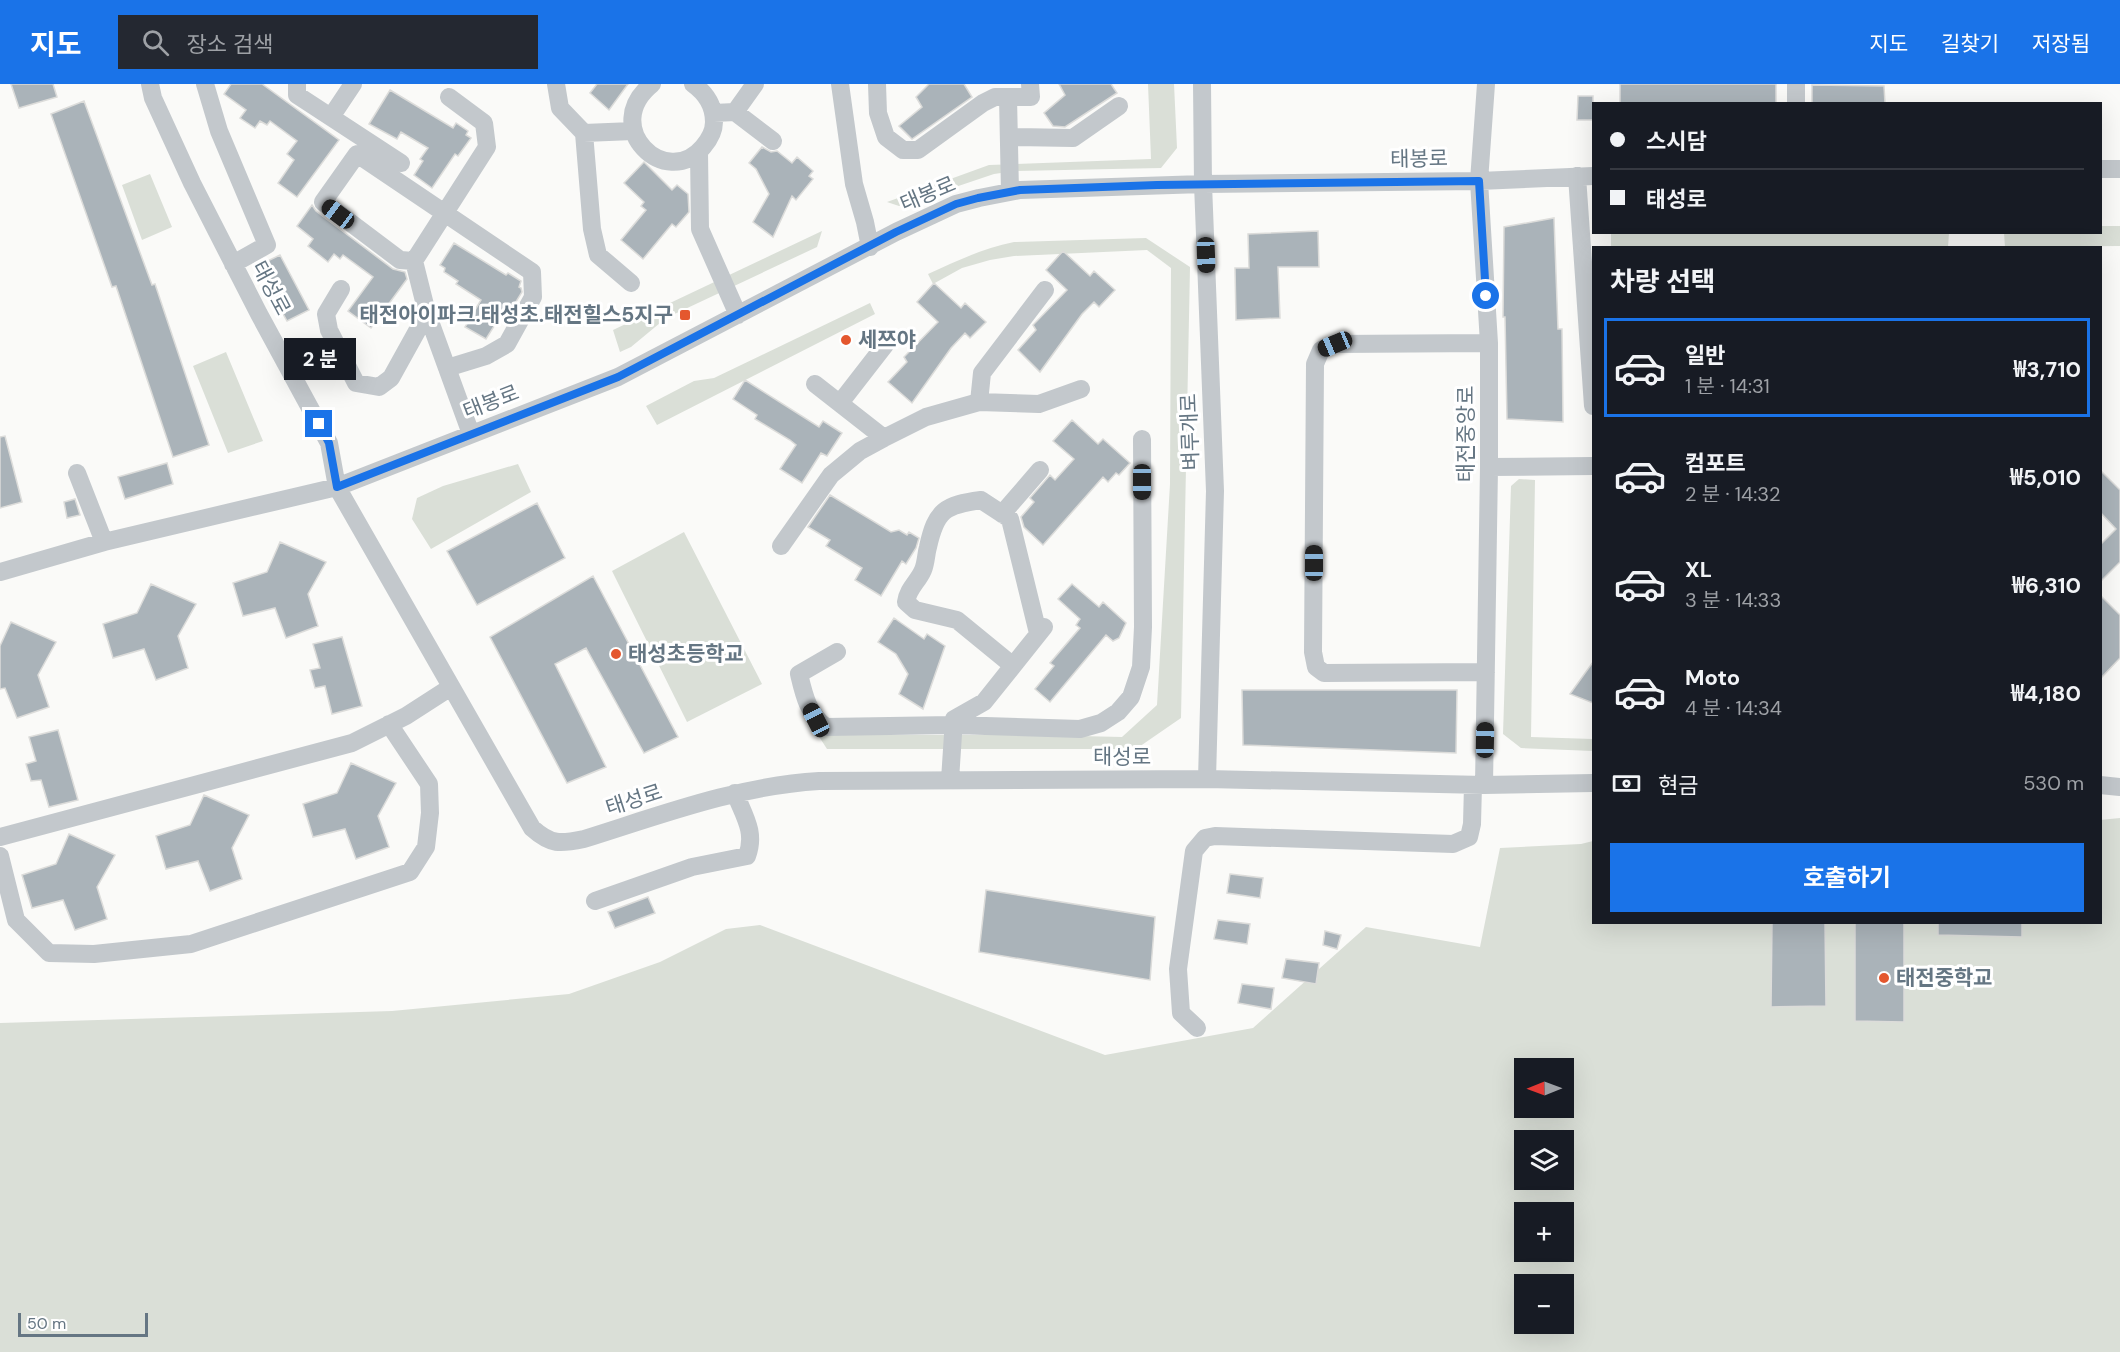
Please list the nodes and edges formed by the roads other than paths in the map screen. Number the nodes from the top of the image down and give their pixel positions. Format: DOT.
graph roads {
  1 [pos="150,84"];
  2 [pos="205,84"];
  3 [pos="297,84"];
  4 [pos="353,84"];
  5 [pos="556,84"];
  6 [pos="652,84"];
  7 [pos="693,84"];
  8 [pos="755,84"];
  9 [pos="840,84"];
  10 [pos="877,84"];
  11 [pos="1030,84"];
  12 [pos="1202,84"];
  13 [pos="1486,84"];
  14 [pos="1796,84"];
  15 [pos="449,97"];
  16 [pos="1008,97"];
  17 [pos="1796,102"];
  18 [pos="1119,106"];
  19 [pos="735,112"];
  20 [pos="714,113"];
  21 [pos="331,117"];
  22 [pos="633,131"];
  23 [pos="584,133"];
  24 [pos="1009,137"];
  25 [pos="773,141"];
  26 [pos="699,152"];
  27 [pos="391,163"];
  28 [pos="2102,169"];
  29 [pos="2120,169"];
  30 [pos="1585,176"];
  31 [pos="1479,181"];
  32 [pos="1203,184"];
  33 [pos="1010,192"];
  34 [pos="444,213"];
  35 [pos="870,247"];
  36 [pos="414,261"];
  37 [pos="233,264"];
  38 [pos="631,283"];
  39 [pos="341,289"];
  40 [pos="1045,290"];
  41 [pos="428,313"];
  42 [pos="738,315"];
  43 [pos="1489,343"];
  44 [pos="885,345"];
  45 [pos="447,368"];
  46 [pos="1592,377"];
  47 [pos="815,384"];
  48 [pos="1081,389"];
  49 [pos="979,402"];
  50 [pos="840,403"];
  51 [pos="471,434"];
  52 [pos="884,438"];
  53 [pos="1142,440"];
  54 [pos="1592,466"];
  55 [pos="1489,467"];
  56 [pos="1040,470"];
  57 [pos="77,473"];
  58 [pos="337,487"];
  59 [pos="1002,514"];
  60 [pos="104,542"];
  61 [pos="781,546"];
  62 [pos="0,572"];
  63 [pos="837,652"];
  64 [pos="1012,665"];
  65 [pos="1486,672"];
  66 [pos="451,687"];
  67 [pos="389,724"];
  68 [pos="953,725"];
  69 [pos="1207,779"];
  70 [pos="950,780"];
  71 [pos="1592,783"];
  72 [pos="1478,785"];
  73 [pos="2102,785"];
  74 [pos="2120,787"];
  75 [pos="735,793"];
  76 [pos="0,837"];
  77 [pos="0,856"];
  78 [pos="596,901"];
  79 [pos="1197,1028"];
  1 -- 37 [label="street, 태성로"];
  2 -- 37 [label="street"];
  3 -- 21 [label="street"];
  4 -- 21 [label="street"];
  5 -- 23 [label="street"];
  6 -- 22 [label="street"];
  7 -- 20 [label="street"];
  8 -- 19 [label="street"];
  9 -- 35 [label="street"];
  10 -- 16 [label="street"];
  11 -- 16 [label="street"];
  12 -- 32 [label="street, 벼루개로"];
  13 -- 31 [label="street, 태전중앙로"];
  14 -- 17 [label="street"];
  15 -- 34 [label="street"];
  16 -- 24 [label="street"];
  18 -- 24 [label="street"];
  19 -- 20 [label="street"];
  19 -- 25 [label="street"];
  20 -- 26 [label="street"];
  21 -- 27 [label="street"];
  22 -- 23 [label="street"];
  22 -- 26 [label="street"];
  23 -- 38 [label="street"];
  24 -- 33 [label="street"];
  26 -- 42 [label="street"];
  27 -- 34 [label="street"];
  27 -- 36 [label="street"];
  28 -- 29 [label="street"];
  30 -- 31 [label="street, 태봉로"];
  30 -- 46 [label="street"];
  31 -- 32 [label="street, 태봉로"];
  31 -- 43 [label="street, 태전중앙로"];
  32 -- 33 [label="street, 태봉로"];
  32 -- 69 [label="street, 벼루개로"];
  33 -- 35 [label="street, 태봉로"];
  34 -- 36 [label="street"];
  34 -- 45 [label="street"];
  35 -- 42 [label="street, 태봉로"];
  36 -- 41 [label="street"];
  37 -- 58 [label="street, 태성로"];
  39 -- 41 [label="street"];
  40 -- 49 [label="street"];
  41 -- 45 [label="street"];
  42 -- 51 [label="street, 태봉로"];
  43 -- 55 [label="street, 태전중앙로"];
  43 -- 65 [label="street"];
  44 -- 50 [label="street"];
  45 -- 51 [label="street"];
  47 -- 50 [label="street"];
  48 -- 49 [label="street"];
  49 -- 52 [label="street"];
  50 -- 52 [label="street"];
  51 -- 58 [label="street, 태봉로"];
  52 -- 61 [label="street"];
  53 -- 68 [label="street"];
  54 -- 55 [label="street"];
  55 -- 65 [label="street, 태전중앙로"];
  56 -- 59 [label="street"];
  57 -- 60 [label="street"];
  58 -- 60 [label="street, 태봉로"];
  58 -- 66 [label="street, 태성로"];
  59 -- 64 [label="street"];
  59 -- 64 [label="street"];
  60 -- 62 [label="street, 태봉로"];
  63 -- 68 [label="street"];
  64 -- 68 [label="street"];
  65 -- 72 [label="street, 태전중앙로"];
  66 -- 67 [label="street"];
  66 -- 75 [label="street, 태성로"];
  67 -- 76 [label="street"];
  67 -- 77 [label="street"];
  68 -- 70 [label="street"];
  69 -- 70 [label="street, 태성로"];
  69 -- 72 [label="street, 태성로"];
  70 -- 75 [label="street, 태성로"];
  71 -- 72 [label="street, 태성로"];
  72 -- 79 [label="street, 태전중앙로"];
  73 -- 74 [label="street"];
  75 -- 78 [label="street"];
}
